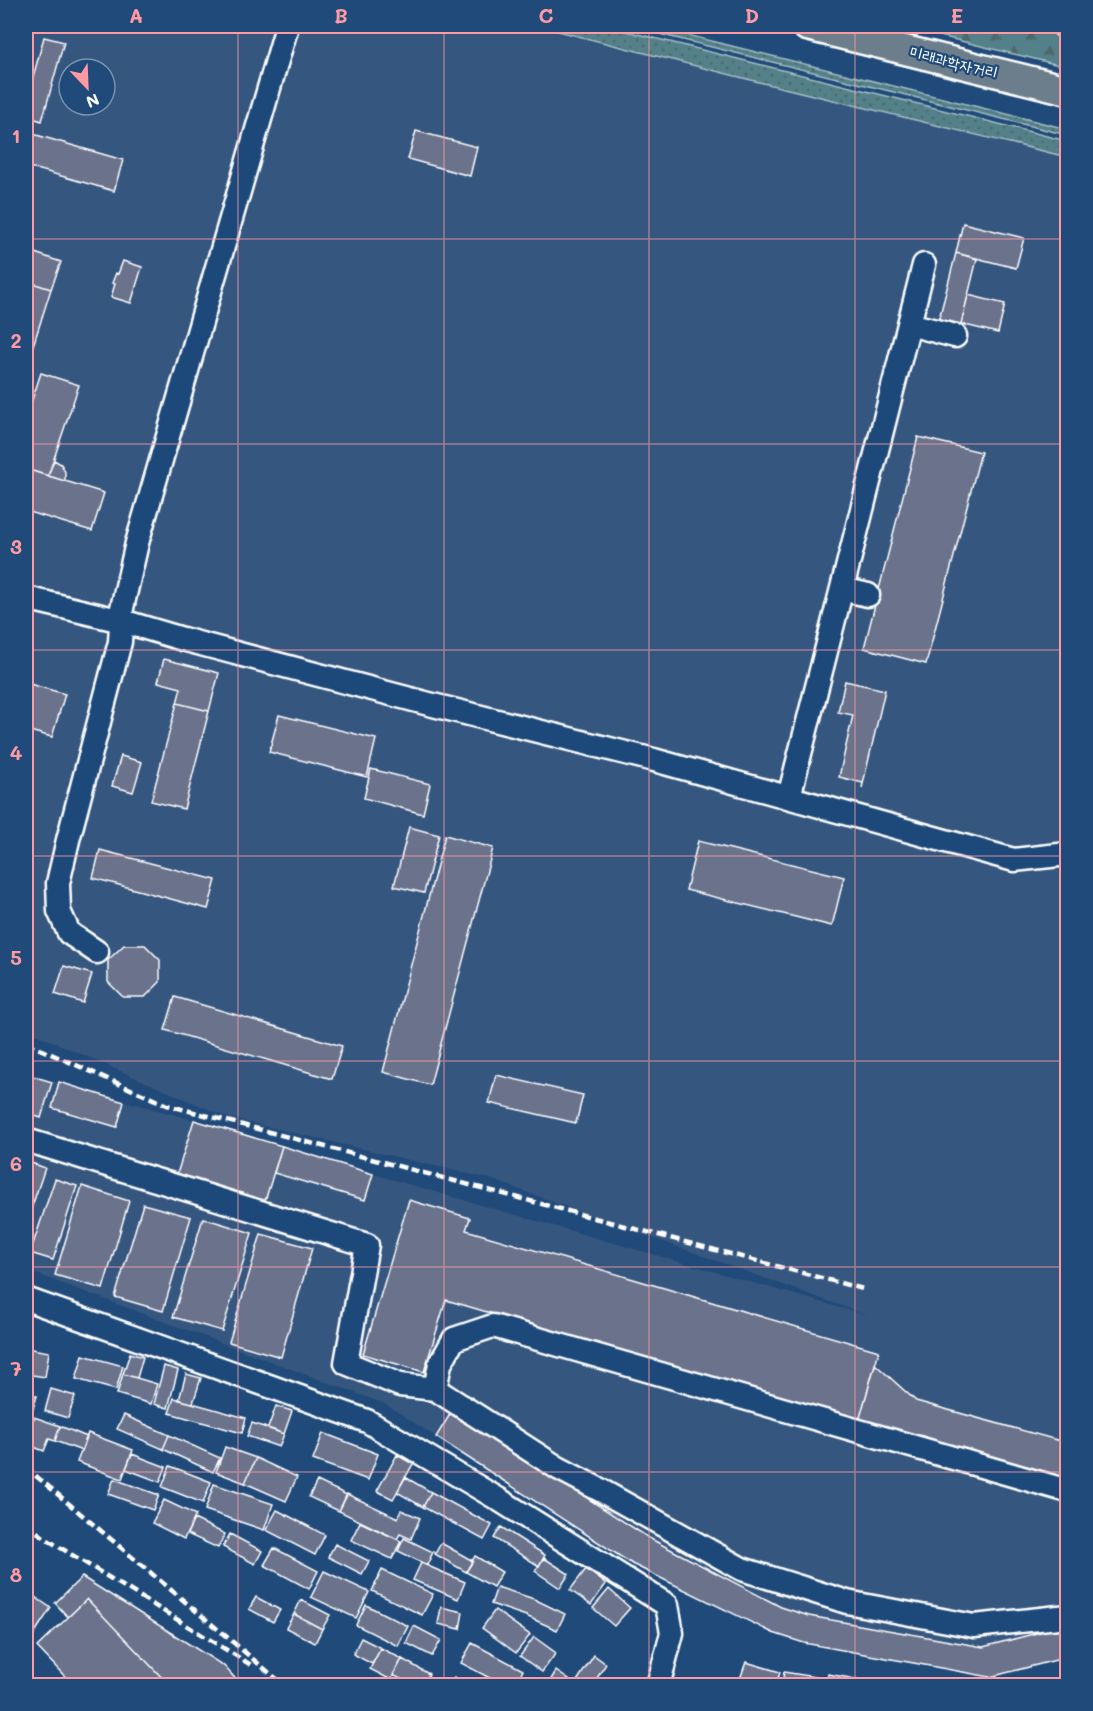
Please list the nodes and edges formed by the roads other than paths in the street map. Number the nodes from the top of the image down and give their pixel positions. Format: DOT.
graph roads {
  1 [pos="287,26"];
  2 [pos="807,26"];
  3 [pos="1068,90"];
  4 [pos="924,265"];
  5 [pos="909,324"];
  6 [pos="955,336"];
  7 [pos="842,589"];
  8 [pos="868,595"];
  9 [pos="26,598"];
  10 [pos="122,621"];
  11 [pos="789,797"];
  12 [pos="1068,854"];
  13 [pos="97,952"];
  14 [pos="26,1140"];
  15 [pos="26,1299"];
  16 [pos="435,1389"];
  17 [pos="1068,1491"];
  18 [pos="1068,1616"];
  19 [pos="658,1686"];
  1 -- 10 [label="street"];
  2 -- 3 [label="main road, 미래과학자거리"];
  4 -- 5 [label="street"];
  5 -- 6 [label="street"];
  5 -- 7 [label="street"];
  7 -- 8 [label="street"];
  7 -- 11 [label="street"];
  9 -- 10 [label="street"];
  10 -- 11 [label="street"];
  10 -- 13 [label="street"];
  11 -- 12 [label="street"];
  14 -- 16 [label="street"];
  15 -- 19 [label="street"];
  16 -- 17 [label="street"];
  16 -- 18 [label="street"];
}
